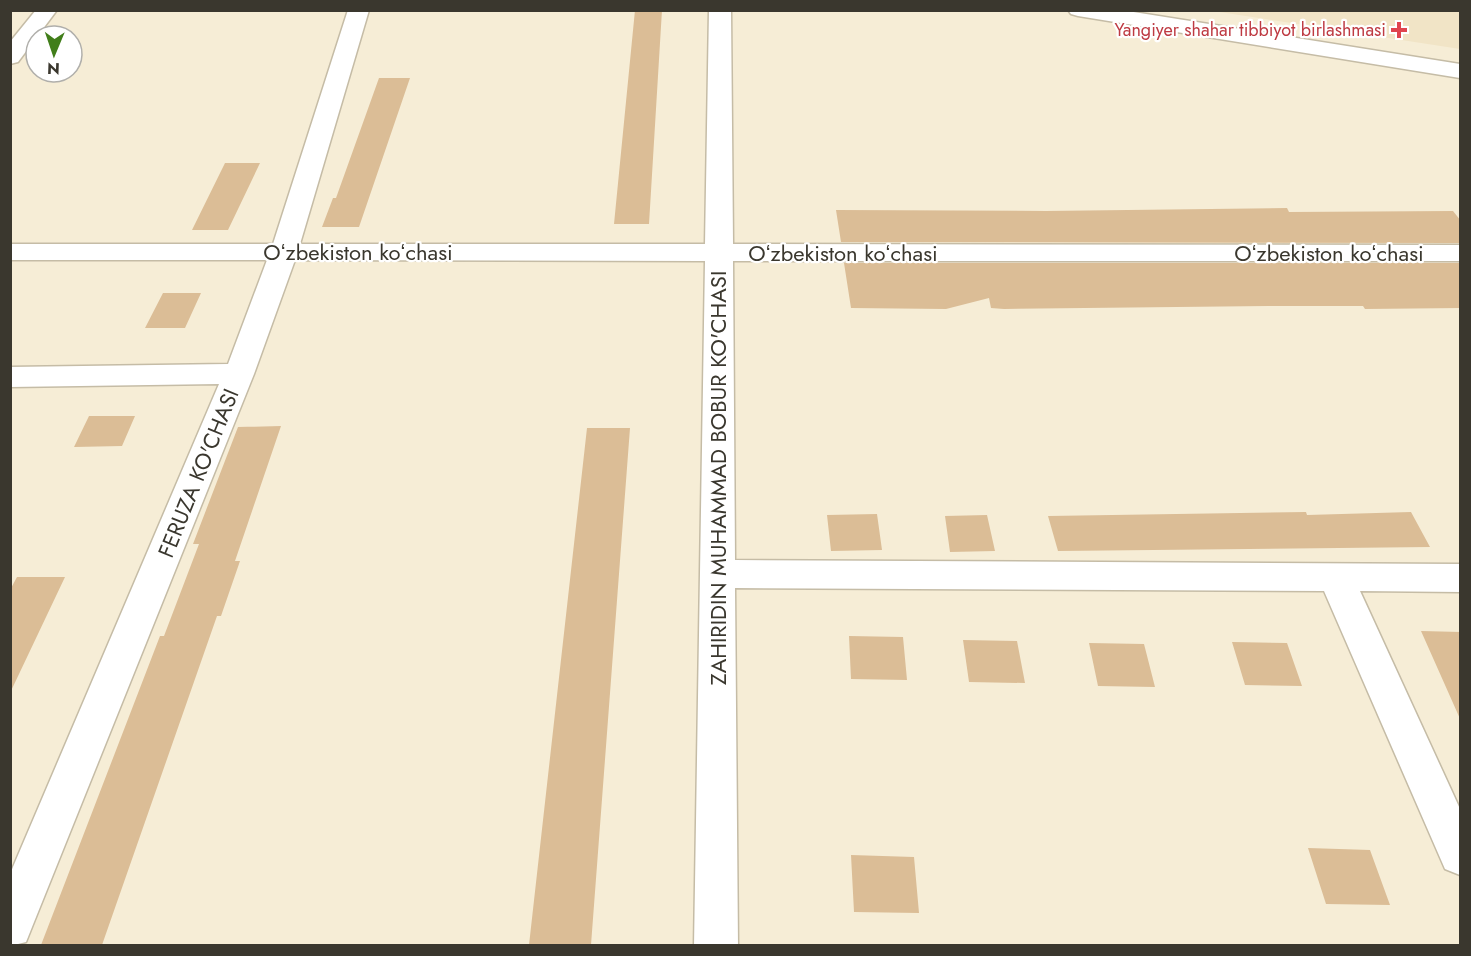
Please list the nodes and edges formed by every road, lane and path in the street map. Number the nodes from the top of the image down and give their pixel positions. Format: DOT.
graph roads {
  1 [pos="47,10"];
  2 [pos="359,10"];
  3 [pos="720,10"];
  4 [pos="1078,10"];
  5 [pos="10,57"];
  6 [pos="1461,71"];
  7 [pos="10,252"];
  8 [pos="284,252"];
  9 [pos="719,252"];
  10 [pos="1461,253"];
  11 [pos="238,374"];
  12 [pos="10,377"];
  13 [pos="718,574"];
  14 [pos="1336,578"];
  15 [pos="1461,578"];
  16 [pos="1461,855"];
  17 [pos="10,927"];
  18 [pos="716,945"];
  1 -- 5 [label="street"];
  2 -- 8 [label="street, FERUZA KO'CHASI"];
  3 -- 9 [label="street, ZAHIRIDIN MUHAMMAD BOBUR KO'CHASI"];
  4 -- 6 [label="street"];
  7 -- 8 [label="street, Oʻzbekiston koʻchasi"];
  8 -- 9 [label="street, Oʻzbekiston koʻchasi"];
  8 -- 11 [label="street, FERUZA KO'CHASI"];
  9 -- 10 [label="street, Oʻzbekiston koʻchasi"];
  9 -- 13 [label="street, ZAHIRIDIN MUHAMMAD BOBUR KO'CHASI"];
  11 -- 12 [label="street"];
  11 -- 17 [label="street, FERUZA KO'CHASI"];
  13 -- 14 [label="street"];
  13 -- 18 [label="street, ZAHIRIDIN MUHAMMAD BOBUR KO'CHASI"];
  14 -- 15 [label="street"];
  14 -- 16 [label="street"];
}
